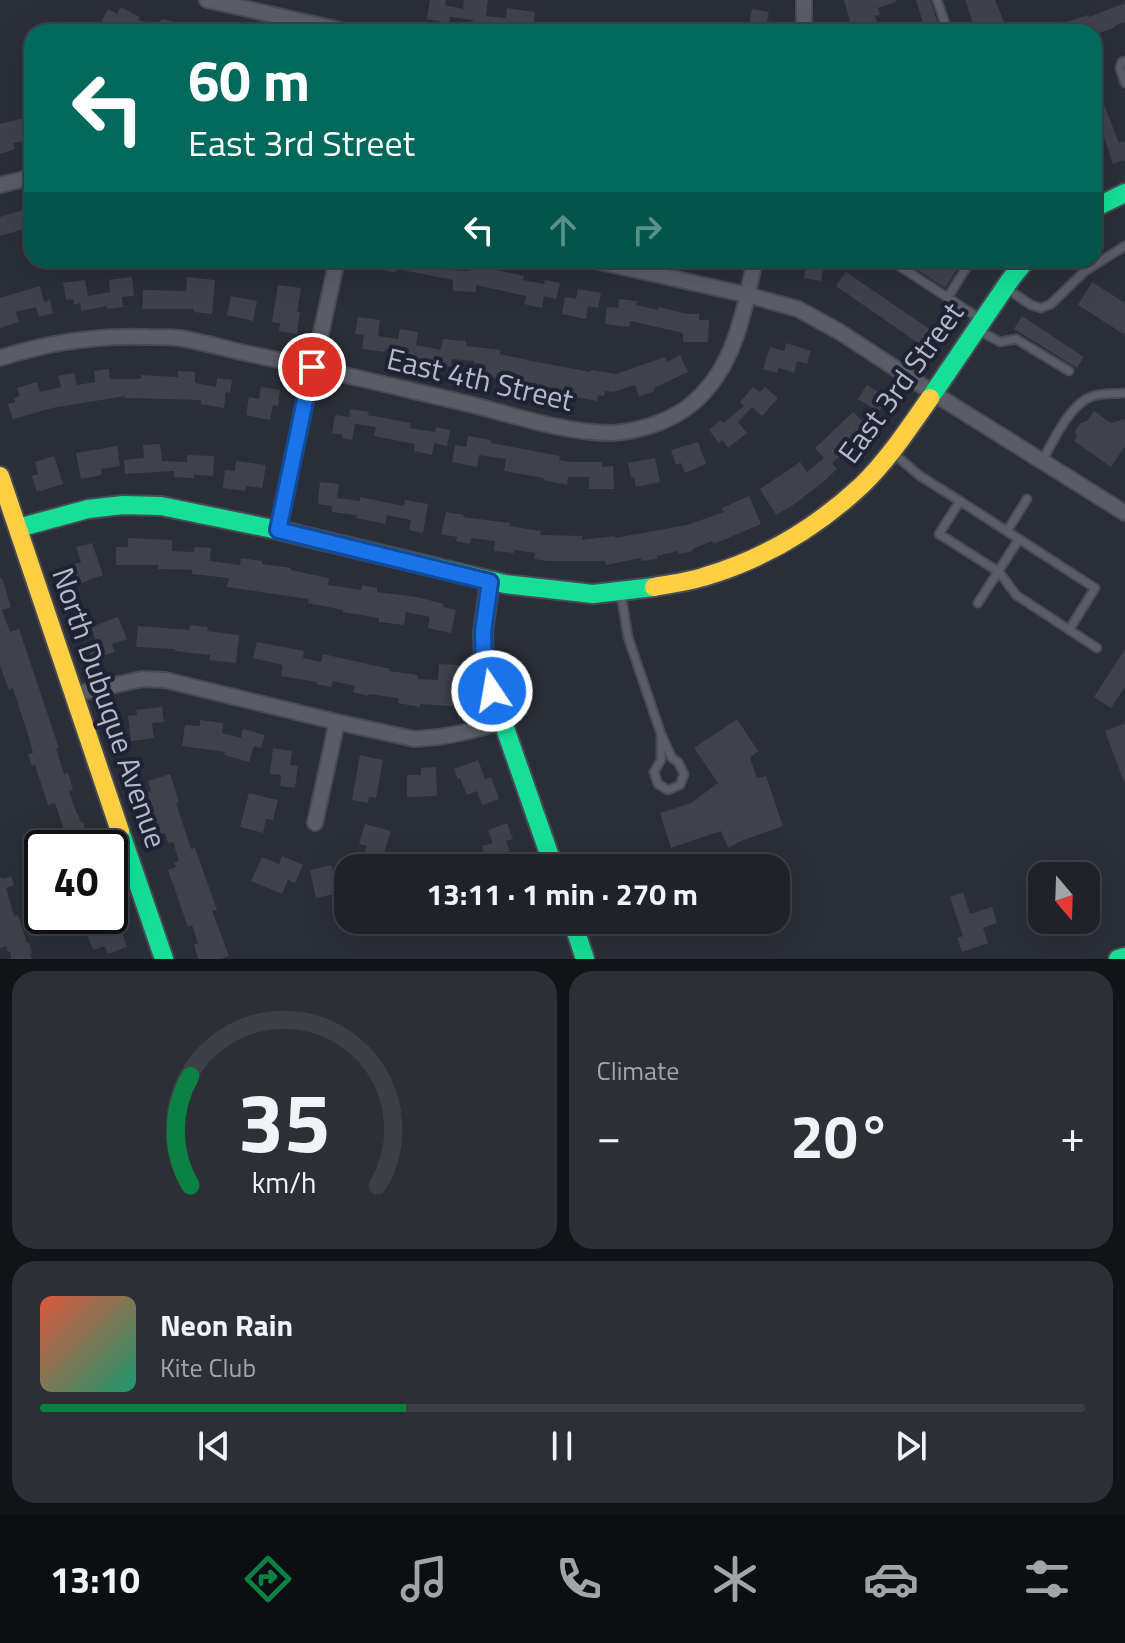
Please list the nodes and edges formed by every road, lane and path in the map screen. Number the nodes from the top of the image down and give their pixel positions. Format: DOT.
graph roads {
  1 [pos="207,0"];
  2 [pos="804,0"];
  3 [pos="937,0"];
  4 [pos="314,24"];
  5 [pos="804,24"];
  6 [pos="945,24"];
  7 [pos="1125,61"];
  8 [pos="1125,83"];
  9 [pos="24,179"];
  10 [pos="0,185"];
  11 [pos="1125,193"];
  12 [pos="1102,204"];
  13 [pos="1125,246"];
  14 [pos="1102,260"];
  15 [pos="335,268"];
  16 [pos="627,268"];
  17 [pos="753,268"];
  18 [pos="903,268"];
  19 [pos="966,268"];
  20 [pos="1020,268"];
  21 [pos="1090,268"];
  22 [pos="1005,287"];
  23 [pos="748,295"];
  24 [pos="948,297"];
  25 [pos="979,324"];
  26 [pos="0,358"];
  27 [pos="312,367"];
  28 [pos="1069,371"];
  29 [pos="933,393"];
  30 [pos="1125,393"];
  31 [pos="891,452"];
  32 [pos="1042,461"];
  33 [pos="0,476"];
  34 [pos="1027,499"];
  35 [pos="960,501"];
  36 [pos="1125,513"];
  37 [pos="18,528"];
  38 [pos="278,530"];
  39 [pos="1007,531"];
  40 [pos="1019,539"];
  41 [pos="999,572"];
  42 [pos="490,582"];
  43 [pos="621,591"];
  44 [pos="978,603"];
  45 [pos="1069,630"];
  46 [pos="1097,648"];
  47 [pos="75,694"];
  48 [pos="337,722"];
  49 [pos="504,722"];
  50 [pos="661,734"];
  51 [pos="315,823"];
  52 [pos="549,854"];
  53 [pos="577,934"];
  54 [pos="1125,957"];
  55 [pos="164,959"];
  56 [pos="585,959"];
  57 [pos="1118,959"];
  1 -- 4 [label="street"];
  2 -- 5 [label="street"];
  3 -- 6 [label="lane"];
  7 -- 8 [label="lane"];
  9 -- 10 [label="street"];
  11 -- 12 [label="street"];
  13 -- 14 [label="lane"];
  15 -- 27 [label="street"];
  16 -- 23 [label="street"];
  17 -- 23 [label="street, East 4th Street"];
  18 -- 24 [label="lane"];
  19 -- 24 [label="lane"];
  20 -- 22 [label="street, East 3rd Street"];
  21 -- 22 [label="lane"];
  22 -- 25 [label="street, East 3rd Street"];
  23 -- 27 [label="street, East 4th Street"];
  23 -- 29 [label="street"];
  24 -- 25 [label="lane"];
  25 -- 28 [label="lane"];
  25 -- 29 [label="street, East 3rd Street"];
  26 -- 27 [label="street, East 4th Street"];
  27 -- 38 [label="street"];
  29 -- 31 [label="street, East 3rd Street"];
  29 -- 32 [label="street"];
  30 -- 32 [label="lane"];
  31 -- 35 [label="lane"];
  31 -- 43 [label="street, East 3rd Street"];
  32 -- 36 [label="street"];
  33 -- 37 [label="street, North Dubuque Avenue"];
  34 -- 39 [label="lane"];
  35 -- 39 [label="lane"];
  35 -- 41 [label="lane"];
  37 -- 38 [label="street, East 3rd Street"];
  37 -- 47 [label="street, North Dubuque Avenue"];
  38 -- 42 [label="street, East 3rd Street"];
  39 -- 40 [label="lane"];
  40 -- 41 [label="lane"];
  40 -- 45 [label="lane"];
  41 -- 44 [label="lane"];
  41 -- 45 [label="lane"];
  42 -- 43 [label="street, East 3rd Street"];
  42 -- 49 [label="street"];
  43 -- 50 [label="lane"];
  45 -- 46 [label="lane"];
  47 -- 48 [label="street"];
  47 -- 55 [label="street, North Dubuque Avenue"];
  48 -- 49 [label="street"];
  48 -- 51 [label="street"];
  49 -- 52 [label="street"];
  50 -- 50 [label="lane"];
  53 -- 56 [label="street"];
  54 -- 57 [label="street"];
}
